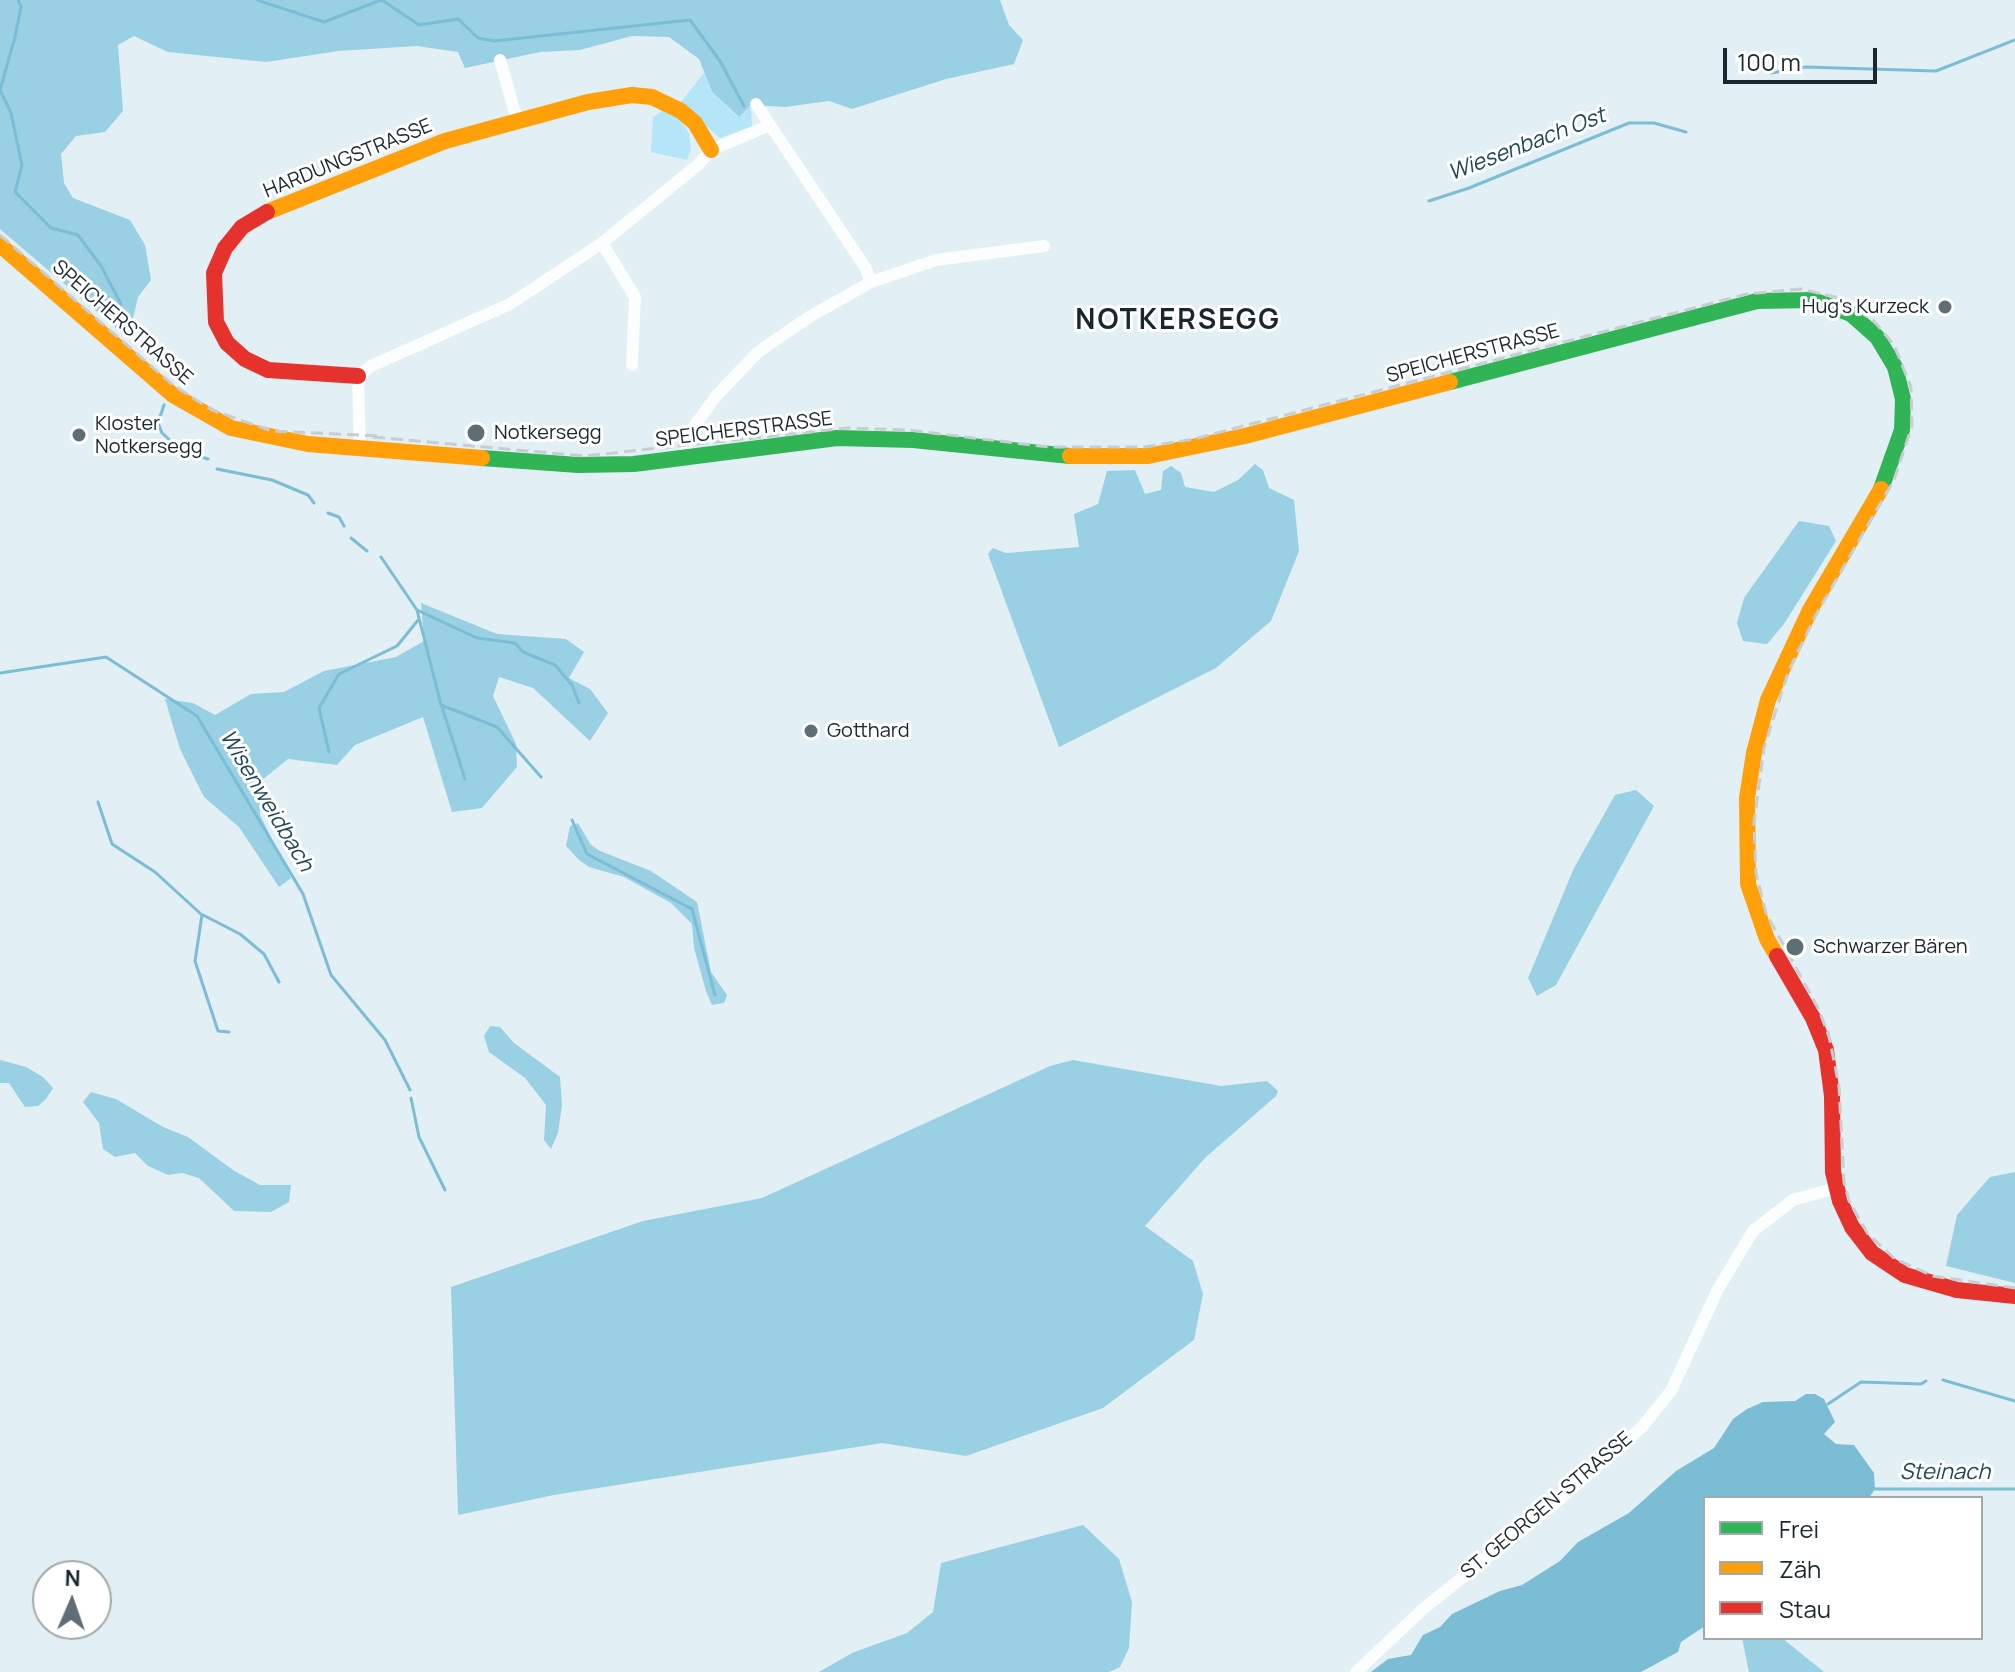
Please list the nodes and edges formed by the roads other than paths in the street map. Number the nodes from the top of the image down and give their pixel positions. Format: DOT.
graph roads {
  1 [pos="500,60"];
  2 [pos="756,104"];
  3 [pos="517,120"];
  4 [pos="768,126"];
  5 [pos="711,150"];
  6 [pos="602,243"];
  7 [pos="0,245"];
  8 [pos="1044,246"];
  9 [pos="871,282"];
  10 [pos="632,365"];
  11 [pos="358,376"];
  12 [pos="360,448"];
  13 [pos="685,457"];
  14 [pos="1836,1188"];
  15 [pos="2015,1296"];
  16 [pos="1356,1672"];
  1 -- 3 [label="street"];
  2 -- 4 [label="street"];
  3 -- 5 [label="main road, HARDUNGSTRASSE"];
  3 -- 11 [label="main road, HARDUNGSTRASSE"];
  4 -- 5 [label="street, HARDUNGSTRASSE"];
  4 -- 9 [label="street"];
  5 -- 6 [label="street, HARDUNGSTRASSE"];
  6 -- 10 [label="street"];
  6 -- 11 [label="street, HARDUNGSTRASSE"];
  7 -- 12 [label="main road, SPEICHERSTRASSE"];
  8 -- 9 [label="street"];
  9 -- 13 [label="street"];
  11 -- 12 [label="street"];
  12 -- 13 [label="main road, SPEICHERSTRASSE"];
  13 -- 14 [label="main road, SPEICHERSTRASSE"];
  14 -- 15 [label="main road, SPEICHERSTRASSE"];
  14 -- 16 [label="street, ST. GEORGEN-STRASSE"];
}
